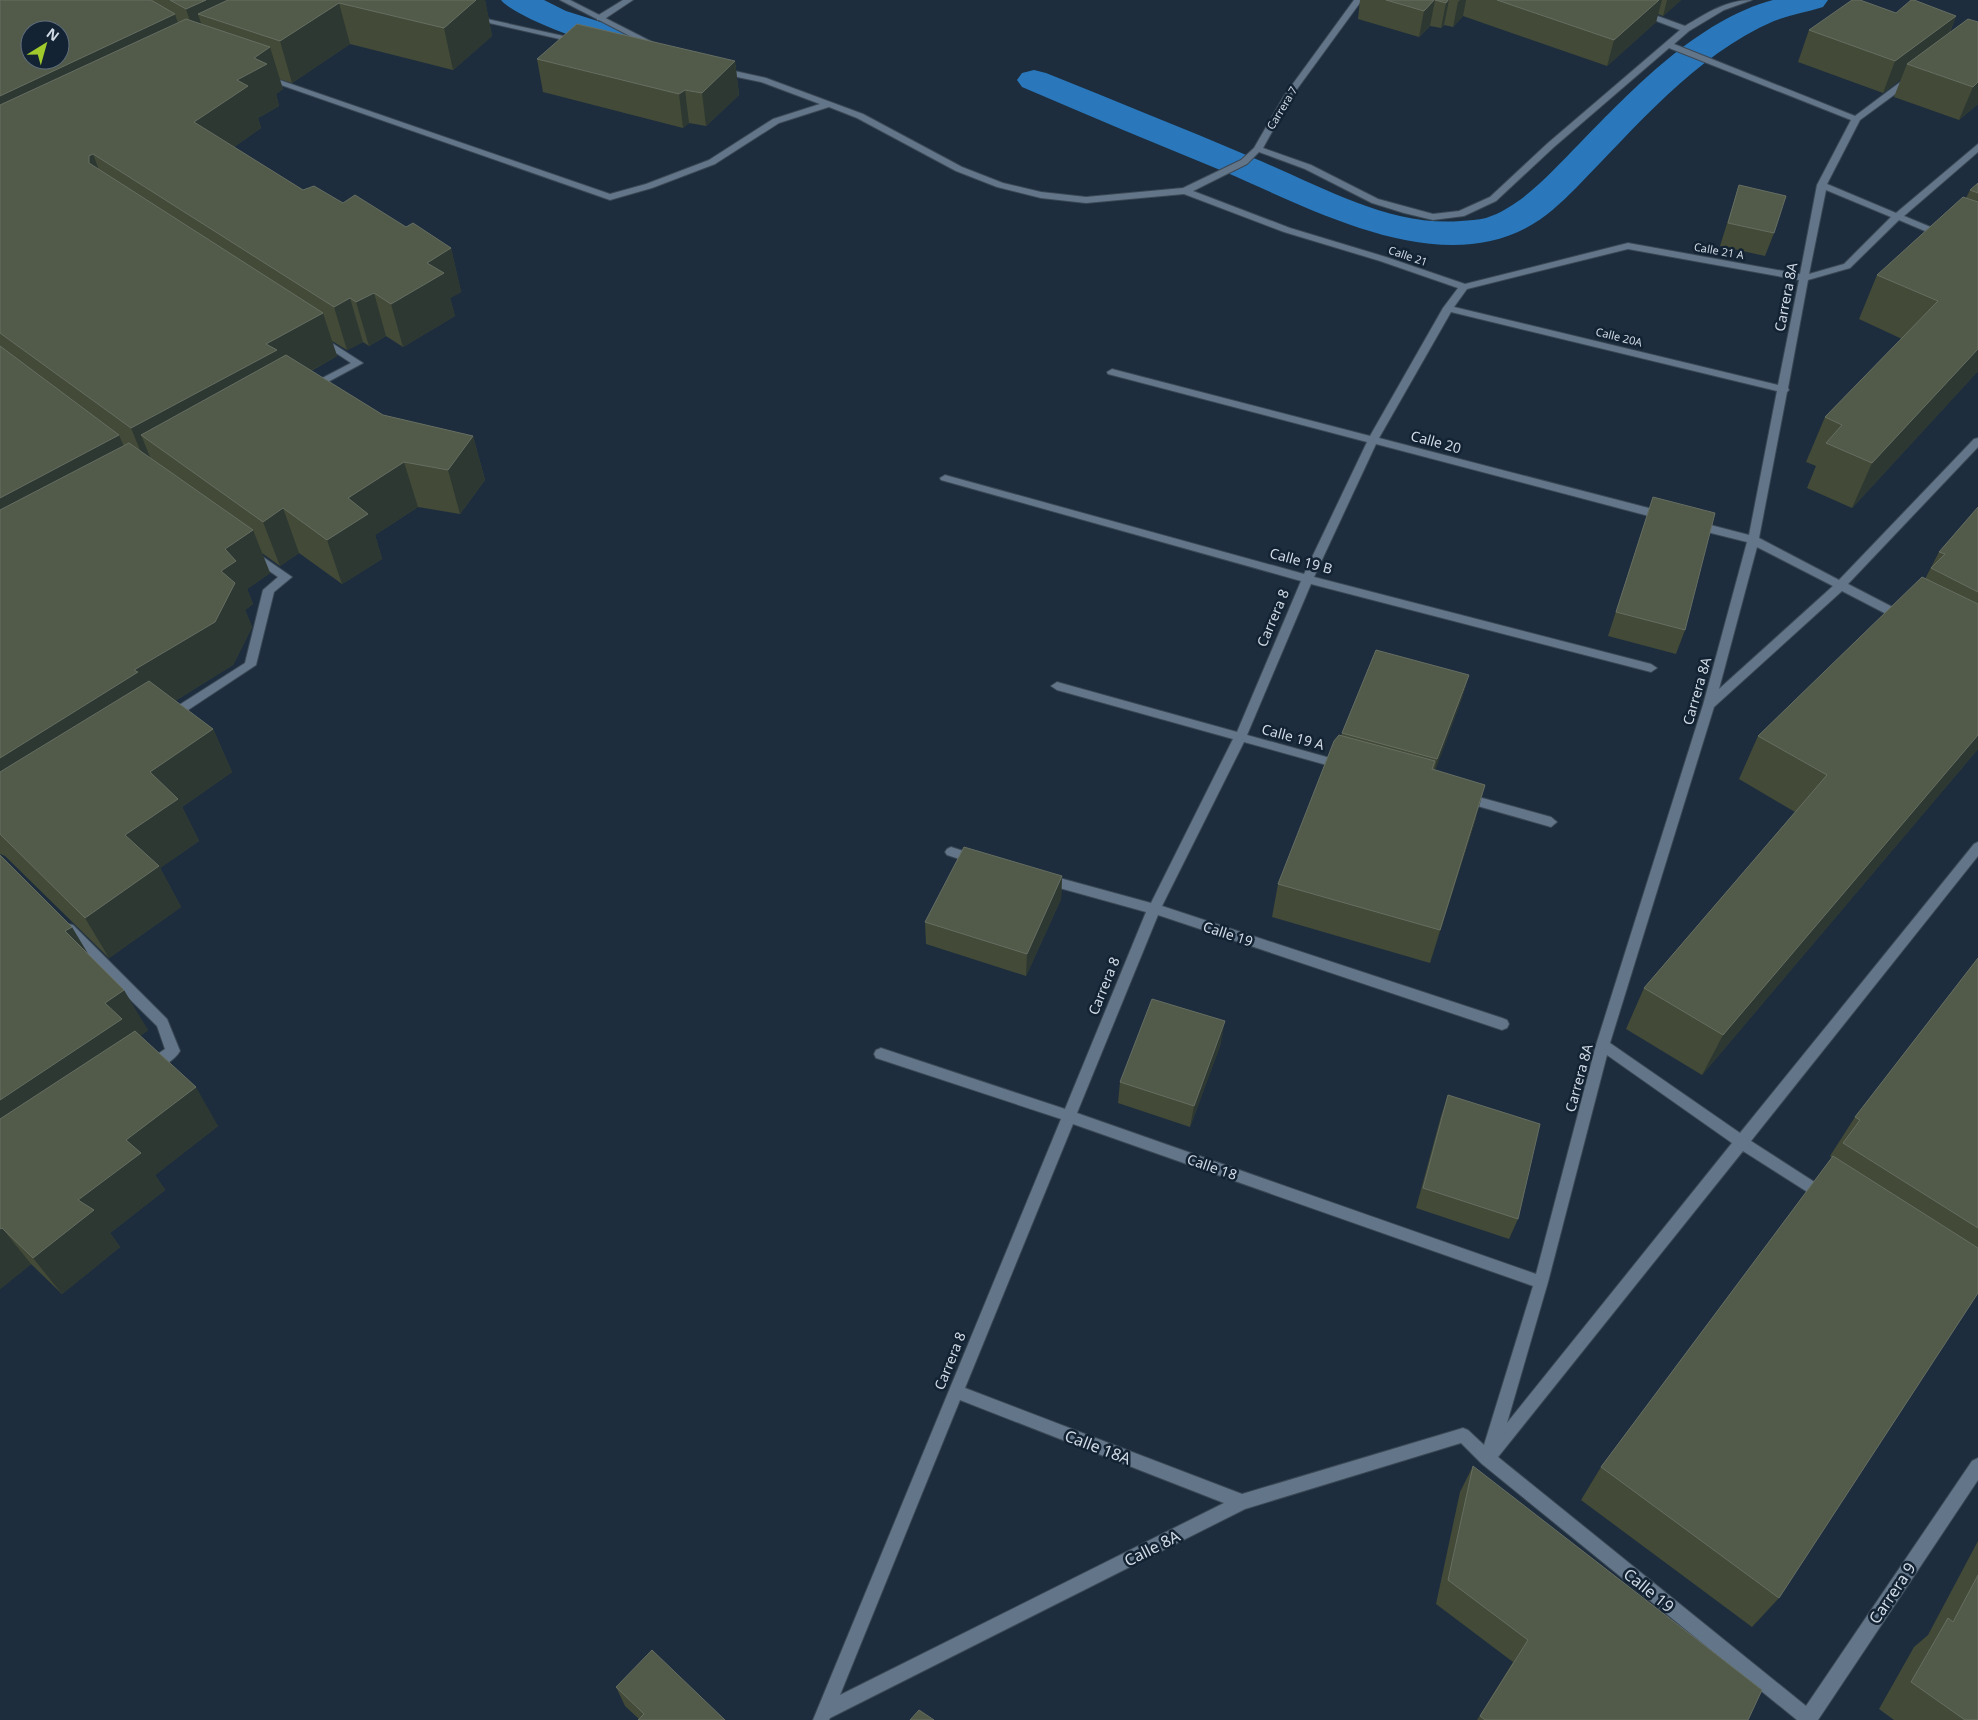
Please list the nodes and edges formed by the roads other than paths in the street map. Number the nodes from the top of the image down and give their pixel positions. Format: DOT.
graph roads {
  1 [pos="564,0"];
  2 [pos="629,0"];
  3 [pos="1358,0"];
  4 [pos="1748,0"];
  5 [pos="1633,10"];
  6 [pos="465,15"];
  7 [pos="600,18"];
  8 [pos="1686,28"];
  9 [pos="584,43"];
  10 [pos="1669,45"];
  11 [pos="670,52"];
  12 [pos="715,70"];
  13 [pos="1916,74"];
  14 [pos="256,75"];
  15 [pos="827,105"];
  16 [pos="1856,119"];
  17 [pos="1978,147"];
  18 [pos="1258,150"];
  19 [pos="1822,185"];
  20 [pos="1185,192"];
  21 [pos="1898,216"];
  22 [pos="1951,238"];
  23 [pos="1805,278"];
  24 [pos="1464,287"];
  25 [pos="1448,308"];
  26 [pos="308,330"];
  27 [pos="1112,372"];
  28 [pos="1784,390"];
  29 [pos="305,392"];
  30 [pos="1373,440"];
  31 [pos="1978,441"];
  32 [pos="945,478"];
  33 [pos="1753,540"];
  34 [pos="245,548"];
  35 [pos="1307,579"];
  36 [pos="1840,586"];
  37 [pos="1909,620"];
  38 [pos="1651,668"];
  39 [pos="1057,686"];
  40 [pos="1709,705"];
  41 [pos="158,723"];
  42 [pos="1240,738"];
  43 [pos="1353,768"];
  44 [pos="1447,794"];
  45 [pos="1551,822"];
  46 [pos="1978,847"];
  47 [pos="951,852"];
  48 [pos="988,863"];
  49 [pos="1034,876"];
  50 [pos="1154,909"];
  51 [pos="61,921"];
  52 [pos="1502,1024"];
  53 [pos="1603,1045"];
  54 [pos="881,1054"];
  55 [pos="142,1073"];
  56 [pos="1068,1116"];
  57 [pos="1743,1143"];
  58 [pos="1835,1203"];
  59 [pos="1541,1282"];
  60 [pos="955,1391"];
  61 [pos="1488,1459"];
  62 [pos="1978,1466"];
  63 [pos="1242,1502"];
  64 [pos="823,1716"];
  65 [pos="1808,1719"];
  1 -- 7 [label="street"];
  2 -- 7 [label="street"];
  3 -- 18 [label="street, Carrera 7"];
  4 -- 8 [label="street"];
  5 -- 8 [label="street"];
  6 -- 9 [label="street"];
  7 -- 11 [label="street"];
  8 -- 10 [label="street"];
  10 -- 16 [label="street"];
  10 -- 18 [label="street"];
  12 -- 15 [label="street"];
  13 -- 16 [label="street"];
  14 -- 15 [label="street"];
  15 -- 20 [label="street"];
  16 -- 19 [label="street, Carrera 8A"];
  17 -- 21 [label="street"];
  18 -- 20 [label="street, Carrera 7"];
  19 -- 21 [label="street"];
  19 -- 23 [label="street, Carrera 8A"];
  20 -- 24 [label="street, Calle 21"];
  21 -- 22 [label="street"];
  21 -- 23 [label="street"];
  23 -- 24 [label="street, Calle 21 A"];
  23 -- 28 [label="street, Carrera 8A"];
  24 -- 25 [label="street, Carrera 8"];
  25 -- 28 [label="street, Calle 20A"];
  25 -- 30 [label="street, Carrera 8"];
  26 -- 29 [label="street"];
  27 -- 30 [label="street, Calle 20"];
  28 -- 33 [label="street, Carrera 8A"];
  30 -- 33 [label="street, Calle 20"];
  30 -- 35 [label="street, Carrera 8"];
  31 -- 36 [label="street"];
  32 -- 35 [label="street, Calle 19 B"];
  33 -- 36 [label="street, Calle 20"];
  33 -- 40 [label="street, Carrera 8A"];
  34 -- 41 [label="street"];
  35 -- 38 [label="street, Calle 19 B"];
  35 -- 42 [label="street, Carrera 8"];
  36 -- 37 [label="street, Calle 20"];
  36 -- 40 [label="street"];
  39 -- 42 [label="street, Calle 19 A"];
  40 -- 53 [label="street, Carrera 8A"];
  42 -- 43 [label="street, Calle 19 A"];
  42 -- 50 [label="street, Carrera 8"];
  44 -- 45 [label="street"];
  46 -- 57 [label="street"];
  47 -- 48 [label="street"];
  49 -- 50 [label="street, Calle 19"];
  50 -- 52 [label="street, Calle 19"];
  50 -- 56 [label="street, Carrera 8"];
  51 -- 55 [label="street"];
  53 -- 57 [label="street"];
  53 -- 59 [label="street, Carrera 8A"];
  54 -- 56 [label="street, Calle 18"];
  56 -- 59 [label="street, Calle 18"];
  56 -- 60 [label="street, Carrera 8"];
  57 -- 58 [label="street"];
  57 -- 61 [label="street"];
  59 -- 61 [label="street, Carrera 8A"];
  60 -- 63 [label="street, Calle 18A"];
  60 -- 64 [label="street, Carrera 8"];
  61 -- 63 [label="street, Calle 8A"];
  61 -- 65 [label="street, Calle 19"];
  62 -- 65 [label="street, Carrera 9"];
  63 -- 64 [label="street, Calle 8A"];
}
